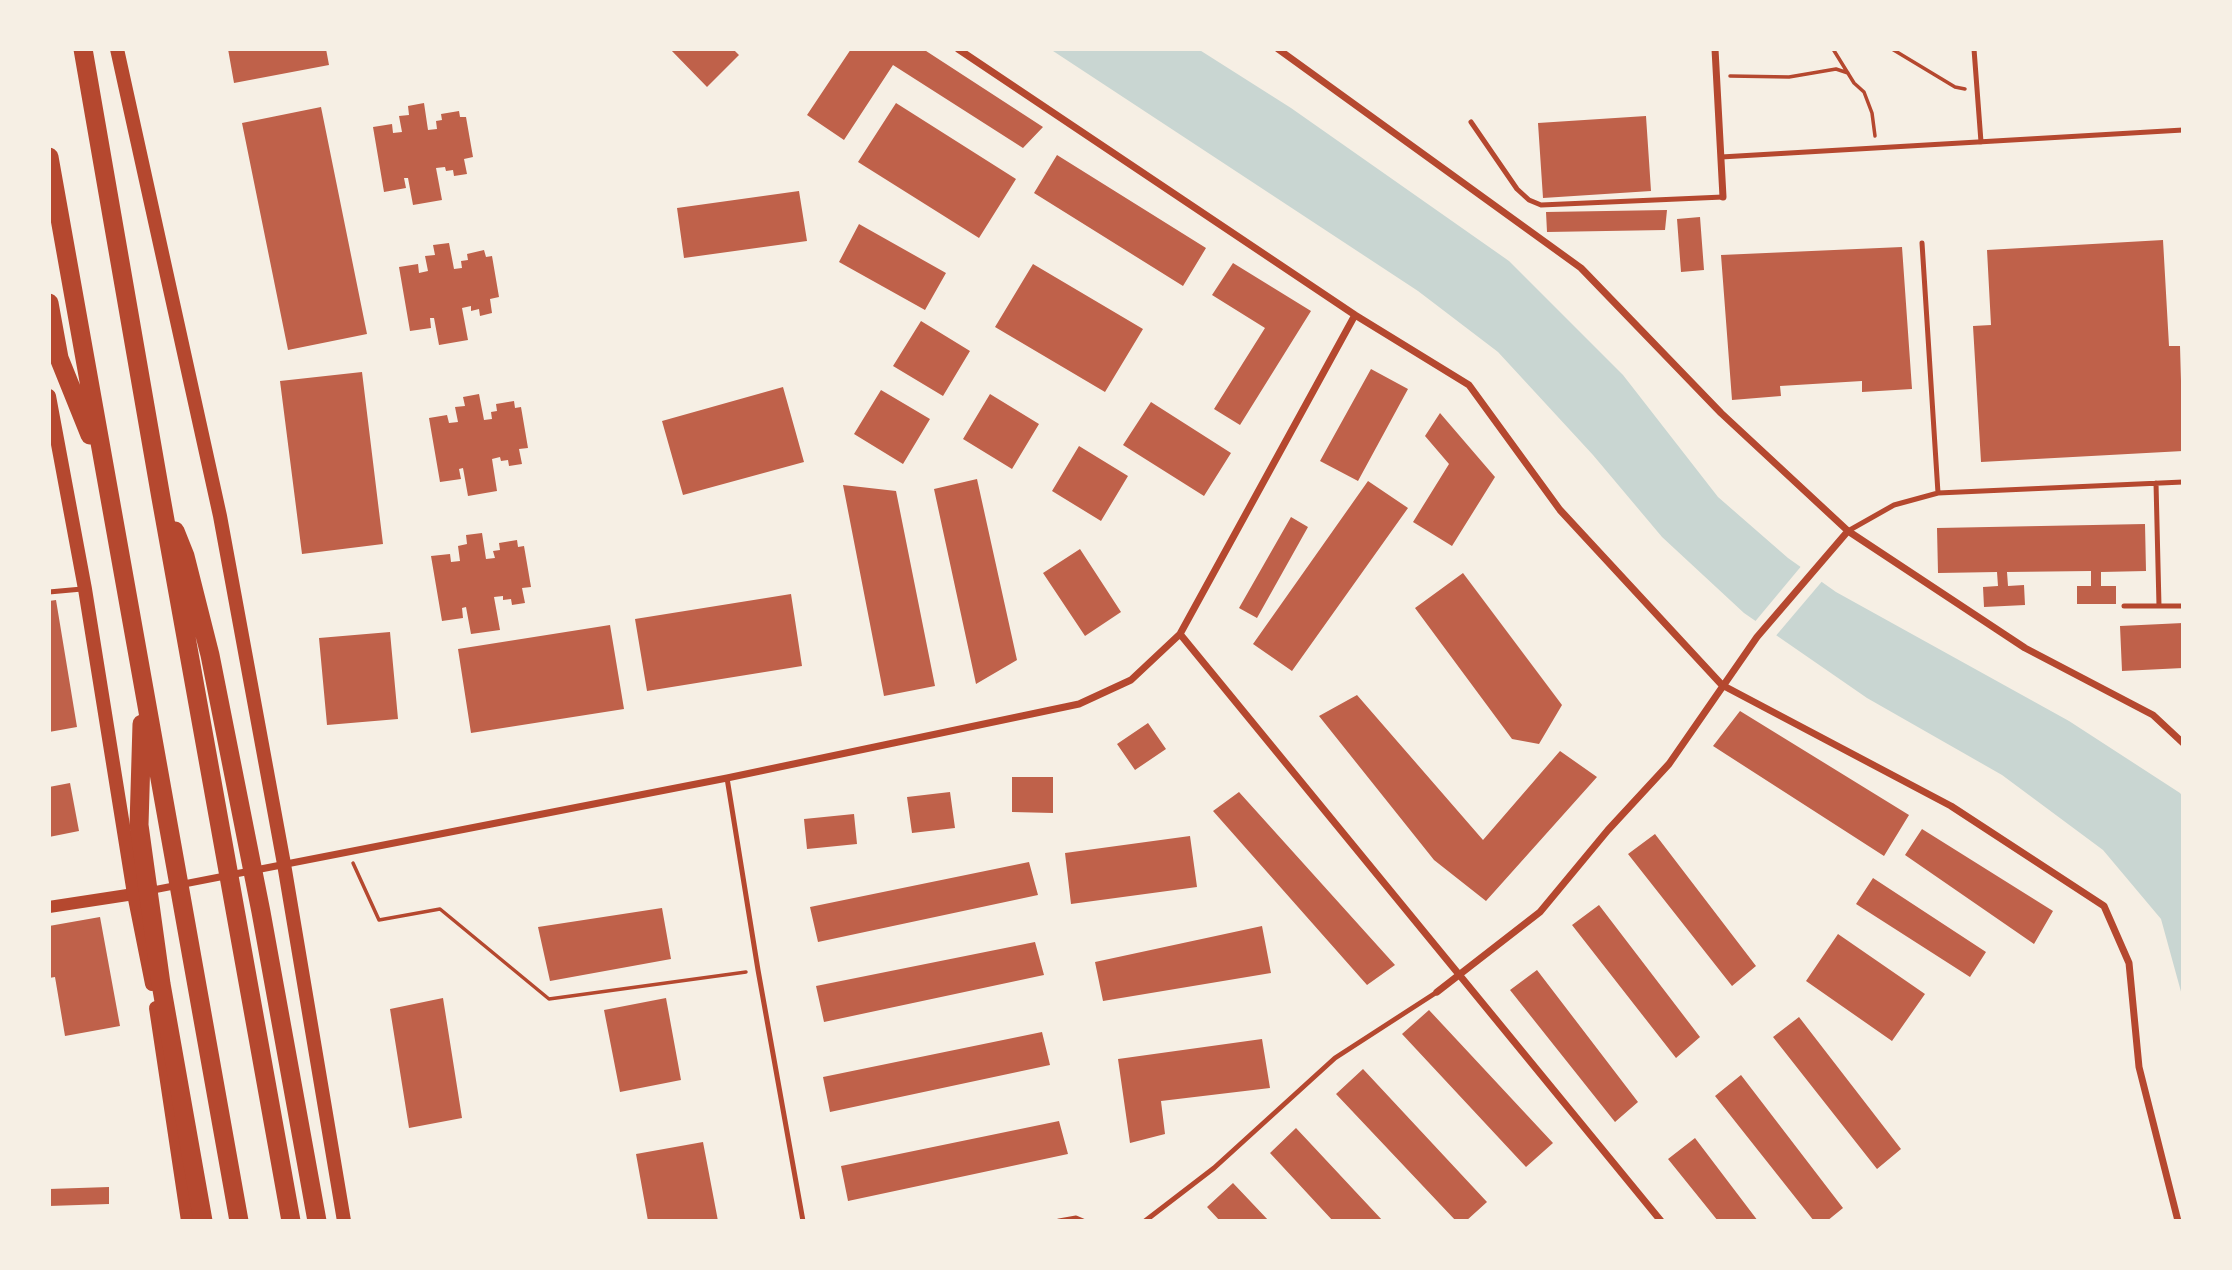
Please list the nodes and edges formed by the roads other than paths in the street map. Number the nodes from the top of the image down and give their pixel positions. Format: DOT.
graph roads {
  1 [pos="83,49"];
  2 [pos="117,49"];
  3 [pos="958,49"];
  4 [pos="1278,49"];
  5 [pos="1715,49"];
  6 [pos="1974,49"];
  7 [pos="1471,122"];
  8 [pos="2183,130"];
  9 [pos="1981,142"];
  10 [pos="49,157"];
  11 [pos="1721,157"];
  12 [pos="1723,197"];
  13 [pos="1922,243"];
  14 [pos="49,303"];
  15 [pos="1355,315"];
  16 [pos="49,396"];
  17 [pos="106,476"];
  18 [pos="2183,482"];
  19 [pos="2156,483"];
  20 [pos="1938,493"];
  21 [pos="161,498"];
  22 [pos="1848,531"];
  23 [pos="86,589"];
  24 [pos="49,592"];
  25 [pos="2124,606"];
  26 [pos="2159,606"];
  27 [pos="2183,606"];
  28 [pos="1180,634"];
  29 [pos="143,684"];
  30 [pos="1722,685"];
  31 [pos="2183,743"];
  32 [pos="727,778"];
  33 [pos="284,864"];
  34 [pos="134,894"];
  35 [pos="49,906"];
  36 [pos="1459,975"];
  37 [pos="1437,992"];
  38 [pos="188,1221"];
  39 [pos="203,1221"];
  40 [pos="239,1221"];
  41 [pos="291,1221"];
  42 [pos="317,1221"];
  43 [pos="344,1221"];
  44 [pos="803,1221"];
  45 [pos="1059,1221"];
  46 [pos="1083,1221"];
  47 [pos="1145,1221"];
  48 [pos="1661,1221"];
  49 [pos="2178,1221"];
  1 -- 21 [label="highway"];
  2 -- 33 [label="main road"];
  3 -- 15 [label="street"];
  4 -- 22 [label="street"];
  5 -- 11 [label="street"];
  6 -- 9 [label="lane"];
  7 -- 12 [label="lane"];
  8 -- 9 [label="lane"];
  9 -- 11 [label="lane"];
  10 -- 17 [label="highway"];
  11 -- 12 [label="street"];
  13 -- 20 [label="lane"];
  14 -- 17 [label="highway"];
  15 -- 28 [label="street"];
  15 -- 30 [label="street"];
  16 -- 23 [label="main road"];
  17 -- 29 [label="highway"];
  18 -- 19 [label="lane"];
  19 -- 20 [label="lane"];
  19 -- 26 [label="lane"];
  20 -- 22 [label="lane"];
  21 -- 41 [label="highway"];
  21 -- 42 [label="highway"];
  22 -- 30 [label="street"];
  22 -- 31 [label="street"];
  23 -- 24 [label="lane"];
  23 -- 34 [label="main road"];
  25 -- 26 [label="lane"];
  26 -- 27 [label="lane"];
  28 -- 32 [label="street"];
  28 -- 36 [label="street"];
  29 -- 39 [label="highway"];
  29 -- 40 [label="highway"];
  30 -- 36 [label="street"];
  30 -- 49 [label="street"];
  32 -- 33 [label="street"];
  32 -- 44 [label="lane"];
  33 -- 34 [label="street"];
  33 -- 43 [label="main road"];
  34 -- 35 [label="street"];
  34 -- 38 [label="main road"];
  36 -- 37 [label="street"];
  36 -- 48 [label="street"];
  37 -- 47 [label="lane"];
  45 -- 46 [label="lane"];
}
